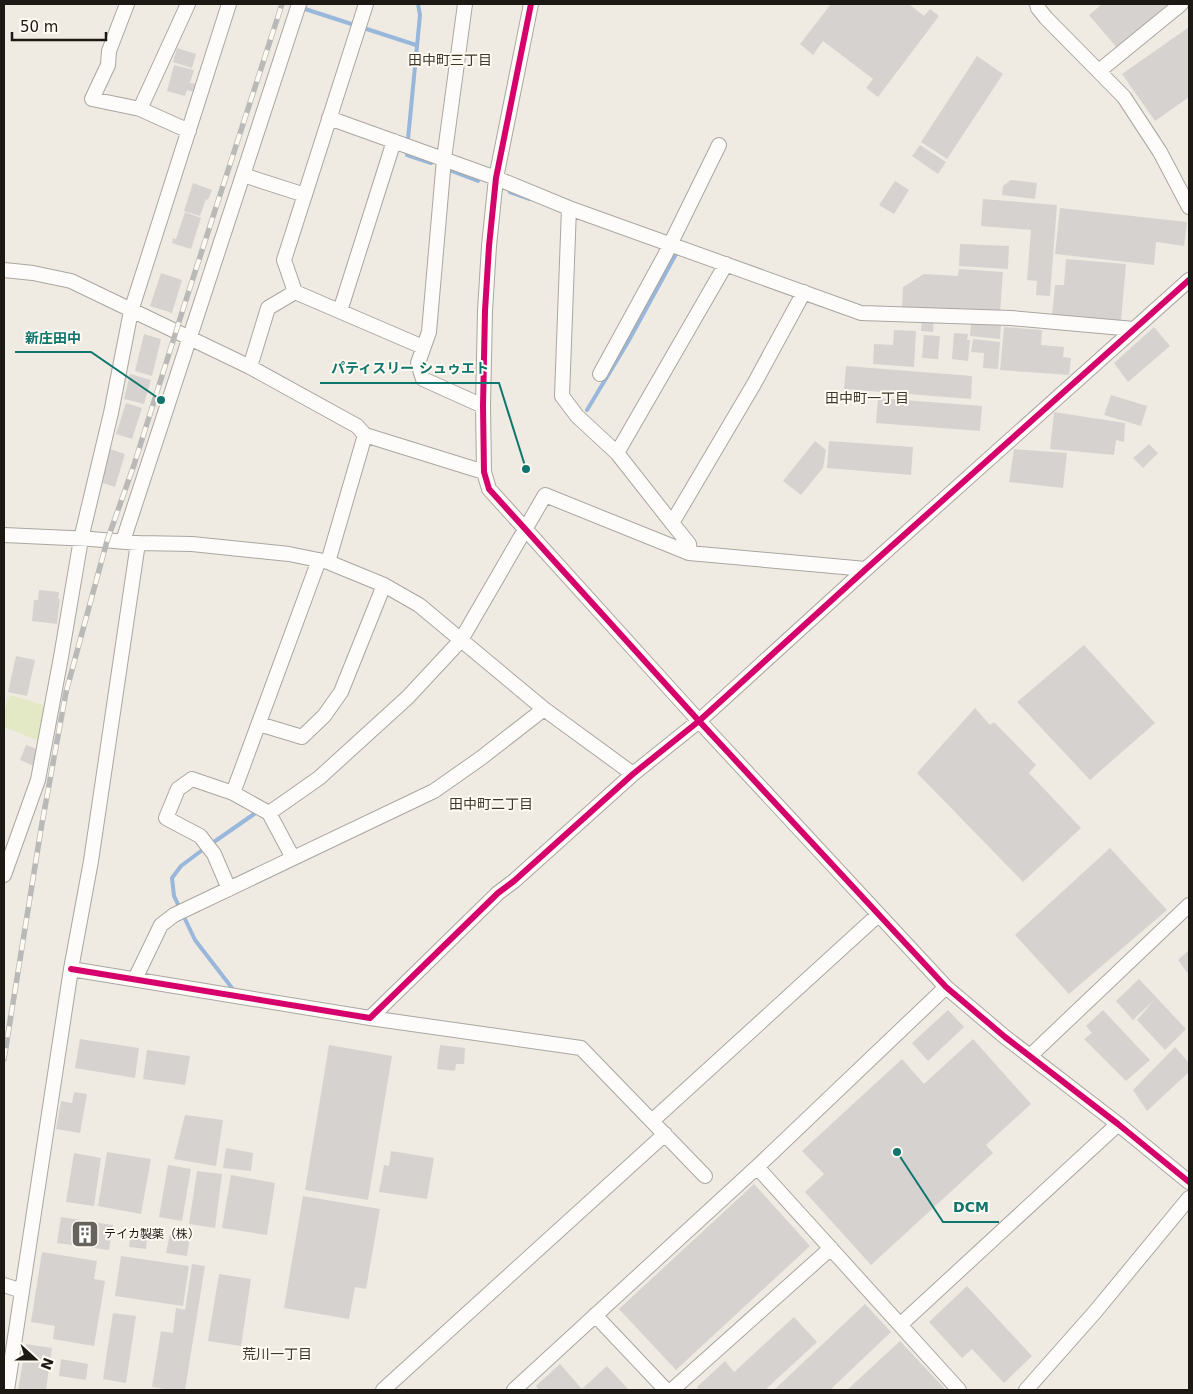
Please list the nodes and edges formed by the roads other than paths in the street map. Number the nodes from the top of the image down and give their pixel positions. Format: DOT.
graph roads {
  1 [pos="127,4"];
  2 [pos="188,4"];
  3 [pos="229,4"];
  4 [pos="299,4"];
  5 [pos="366,4"];
  6 [pos="465,4"];
  7 [pos="531,4"];
  8 [pos="1036,4"];
  9 [pos="1181,4"];
  10 [pos="1099,71"];
  11 [pos="140,109"];
  12 [pos="330,118"];
  13 [pos="189,131"];
  14 [pos="394,141"];
  15 [pos="719,146"];
  16 [pos="444,159"];
  17 [pos="243,176"];
  18 [pos="496,178"];
  19 [pos="305,196"];
  20 [pos="1189,207"];
  21 [pos="569,208"];
  22 [pos="669,244"];
  23 [pos="726,264"];
  24 [pos="4,270"];
  25 [pos="1189,280"];
  26 [pos="295,292"];
  27 [pos="804,292"];
  28 [pos="131,311"];
  29 [pos="340,312"];
  30 [pos="1134,329"];
  31 [pos="190,338"];
  32 [pos="423,347"];
  33 [pos="250,367"];
  34 [pos="600,374"];
  35 [pos="483,406"];
  36 [pos="365,435"];
  37 [pos="617,454"];
  38 [pos="484,472"];
  39 [pos="672,523"];
  40 [pos="525,529"];
  41 [pos="4,536"];
  42 [pos="81,539"];
  43 [pos="123,541"];
  44 [pos="138,543"];
  45 [pos="690,553"];
  46 [pos="323,561"];
  47 [pos="866,569"];
  48 [pos="384,585"];
  49 [pos="461,640"];
  50 [pos="544,709"];
  51 [pos="699,721"];
  52 [pos="259,724"];
  53 [pos="633,774"];
  54 [pos="233,793"];
  55 [pos="269,813"];
  56 [pos="293,858"];
  57 [pos="4,875"];
  58 [pos="229,889"];
  59 [pos="1189,906"];
  60 [pos="878,915"];
  61 [pos="71,969"];
  62 [pos="135,979"];
  63 [pos="946,987"];
  64 [pos="370,1018"];
  65 [pos="1030,1056"];
  66 [pos="652,1121"];
  67 [pos="1118,1124"];
  68 [pos="665,1134"];
  69 [pos="757,1167"];
  70 [pos="705,1176"];
  71 [pos="1189,1182"];
  72 [pos="1189,1198"];
  73 [pos="831,1248"];
  74 [pos="4,1285"];
  75 [pos="22,1291"];
  76 [pos="595,1315"];
  77 [pos="900,1325"];
  78 [pos="7,1390"];
  79 [pos="383,1390"];
  80 [pos="514,1390"];
  81 [pos="666,1390"];
  82 [pos="672,1390"];
  83 [pos="959,1390"];
  84 [pos="1026,1390"];
  1 -- 11 [label="street"];
  2 -- 11 [label="street"];
  3 -- 13 [label="street"];
  4 -- 17 [label="street"];
  5 -- 12 [label="street"];
  6 -- 16 [label="street"];
  7 -- 18 [label="street"];
  8 -- 10 [label="street"];
  9 -- 10 [label="street"];
  10 -- 20 [label="street"];
  11 -- 13 [label="street"];
  12 -- 14 [label="street"];
  12 -- 19 [label="street"];
  13 -- 28 [label="street"];
  14 -- 16 [label="street"];
  14 -- 29 [label="street"];
  15 -- 22 [label="street"];
  16 -- 18 [label="street"];
  16 -- 32 [label="street"];
  17 -- 19 [label="street"];
  17 -- 31 [label="street"];
  18 -- 21 [label="street"];
  18 -- 35 [label="street"];
  19 -- 26 [label="street"];
  21 -- 22 [label="street"];
  21 -- 37 [label="street"];
  22 -- 23 [label="street"];
  22 -- 34 [label="street"];
  23 -- 27 [label="street"];
  23 -- 37 [label="street"];
  24 -- 28 [label="street"];
  25 -- 30 [label="street"];
  26 -- 29 [label="street"];
  26 -- 33 [label="street"];
  27 -- 30 [label="street"];
  27 -- 39 [label="street"];
  28 -- 31 [label="street"];
  28 -- 42 [label="street"];
  29 -- 32 [label="street"];
  30 -- 47 [label="street"];
  31 -- 33 [label="street"];
  31 -- 43 [label="street"];
  32 -- 35 [label="street"];
  33 -- 36 [label="street"];
  35 -- 38 [label="street"];
  36 -- 38 [label="street"];
  36 -- 46 [label="street"];
  37 -- 39 [label="street"];
  38 -- 40 [label="street"];
  39 -- 45 [label="street"];
  40 -- 45 [label="street"];
  40 -- 49 [label="street"];
  40 -- 51 [label="street"];
  41 -- 42 [label="street"];
  42 -- 43 [label="street"];
  42 -- 57 [label="street"];
  43 -- 44 [label="street"];
  44 -- 46 [label="street"];
  44 -- 61 [label="street"];
  45 -- 47 [label="street"];
  46 -- 48 [label="street"];
  46 -- 52 [label="street"];
  47 -- 51 [label="street"];
  48 -- 49 [label="street"];
  48 -- 52 [label="street"];
  49 -- 50 [label="street"];
  49 -- 55 [label="street"];
  50 -- 53 [label="street"];
  50 -- 56 [label="street"];
  51 -- 53 [label="street"];
  51 -- 60 [label="street"];
  52 -- 54 [label="street"];
  53 -- 64 [label="street"];
  54 -- 55 [label="street"];
  54 -- 58 [label="street"];
  55 -- 56 [label="street"];
  56 -- 58 [label="street"];
  58 -- 62 [label="street"];
  59 -- 65 [label="street"];
  60 -- 63 [label="street"];
  60 -- 66 [label="street"];
  61 -- 62 [label="street"];
  61 -- 75 [label="street"];
  62 -- 64 [label="street"];
  63 -- 65 [label="street"];
  63 -- 69 [label="street"];
  64 -- 66 [label="street"];
  65 -- 67 [label="street"];
  66 -- 68 [label="street"];
  67 -- 71 [label="street"];
  67 -- 77 [label="street"];
  68 -- 70 [label="street"];
  68 -- 79 [label="street"];
  69 -- 73 [label="street"];
  69 -- 76 [label="street"];
  72 -- 84 [label="street"];
  73 -- 77 [label="street"];
  73 -- 82 [label="street"];
  74 -- 75 [label="street"];
  75 -- 78 [label="street"];
  76 -- 80 [label="street"];
  76 -- 81 [label="street"];
  77 -- 83 [label="street"];
}
